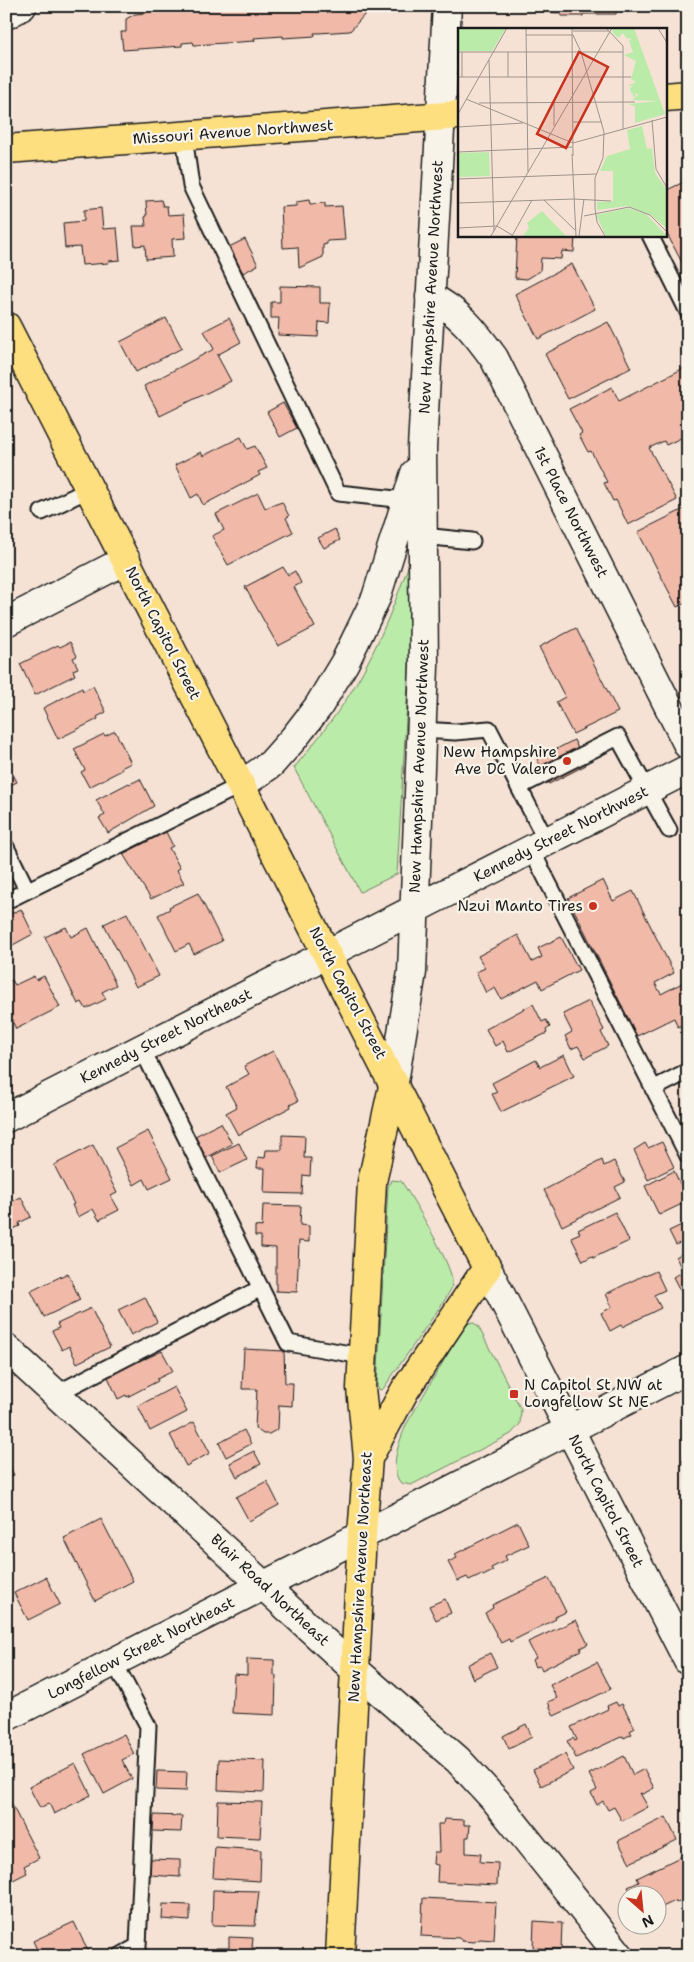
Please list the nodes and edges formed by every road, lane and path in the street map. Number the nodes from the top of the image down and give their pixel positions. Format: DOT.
graph roads {
  1 [pos="22,6"];
  2 [pos="447,6"];
  3 [pos="6,15"];
  4 [pos="688,95"];
  5 [pos="666,97"];
  6 [pos="450,116"];
  7 [pos="184,136"];
  8 [pos="6,149"];
  9 [pos="650,236"];
  10 [pos="430,297"];
  11 [pos="688,312"];
  12 [pos="6,326"];
  13 [pos="422,448"];
  14 [pos="90,489"];
  15 [pos="406,500"];
  16 [pos="42,512"];
  17 [pos="423,536"];
  18 [pos="472,541"];
  19 [pos="126,560"];
  20 [pos="6,622"];
  21 [pos="421,730"];
  22 [pos="688,745"];
  23 [pos="688,769"];
  24 [pos="241,785"];
  25 [pos="519,787"];
  26 [pos="648,790"];
  27 [pos="669,830"];
  28 [pos="539,845"];
  29 [pos="6,847"];
  30 [pos="27,890"];
  31 [pos="6,901"];
  32 [pos="414,909"];
  33 [pos="327,954"];
  34 [pos="142,1048"];
  35 [pos="688,1071"];
  36 [pos="394,1082"];
  37 [pos="653,1089"];
  38 [pos="6,1118"];
  39 [pos="688,1156"];
  40 [pos="487,1268"];
  41 [pos="261,1288"];
  42 [pos="6,1348"];
  43 [pos="362,1356"];
  44 [pos="688,1369"];
  45 [pos="56,1394"];
  46 [pos="569,1429"];
  47 [pos="368,1458"];
  48 [pos="362,1535"];
  49 [pos="264,1585"];
  50 [pos="688,1661"];
  51 [pos="114,1662"];
  52 [pos="354,1669"];
  53 [pos="6,1717"];
  54 [pos="120,1956"];
  55 [pos="340,1956"];
  56 [pos="620,1956"];
  1 -- 3 [label="street"];
  2 -- 6 [label="street, New Hampshire Avenue Northwest"];
  4 -- 5 [label="main road"];
  6 -- 7 [label="main road, Missouri Avenue Northwest"];
  6 -- 10 [label="street, New Hampshire Avenue Northwest"];
  7 -- 8 [label="main road, Missouri Avenue Northwest"];
  7 -- 15 [label="lane"];
  9 -- 11 [label="lane"];
  10 -- 13 [label="street, New Hampshire Avenue Northwest"];
  10 -- 22 [label="street, 1st Place Northwest"];
  12 -- 14 [label="main road, North Capitol Street"];
  13 -- 15 [label="street, New Hampshire Avenue Northwest"];
  13 -- 17 [label="street, New Hampshire Avenue Northwest"];
  14 -- 16 [label="lane"];
  14 -- 19 [label="main road, North Capitol Street"];
  15 -- 24 [label="street, New Hampshire Avenue Northwest"];
  17 -- 18 [label="lane"];
  17 -- 21 [label="street, New Hampshire Avenue Northwest"];
  19 -- 20 [label="street"];
  19 -- 24 [label="main road, North Capitol Street"];
  21 -- 25 [label="lane"];
  21 -- 32 [label="street, New Hampshire Avenue Northwest"];
  23 -- 26 [label="street, Kennedy Street Northwest"];
  24 -- 30 [label="lane"];
  24 -- 33 [label="main road, North Capitol Street"];
  25 -- 26 [label="lane"];
  25 -- 28 [label="lane"];
  26 -- 27 [label="lane"];
  26 -- 28 [label="street, Kennedy Street Northwest"];
  28 -- 32 [label="street, Kennedy Street Northwest"];
  28 -- 37 [label="lane"];
  29 -- 30 [label="lane"];
  30 -- 31 [label="lane"];
  32 -- 33 [label="street, Kennedy Street Northwest"];
  32 -- 36 [label="street, New Hampshire Avenue Northwest"];
  33 -- 34 [label="street, Kennedy Street Northeast"];
  33 -- 36 [label="main road, North Capitol Street"];
  34 -- 38 [label="street, Kennedy Street Northeast"];
  34 -- 41 [label="lane"];
  35 -- 37 [label="lane"];
  36 -- 40 [label="main road, North Capitol Street"];
  36 -- 43 [label="main road, New Hampshire Avenue Northeast"];
  37 -- 39 [label="lane"];
  40 -- 46 [label="street, North Capitol Street"];
  40 -- 47 [label="main road"];
  41 -- 43 [label="lane"];
  41 -- 45 [label="lane"];
  42 -- 45 [label="street, Blair Road Northeast"];
  43 -- 47 [label="main road, New Hampshire Avenue Northeast"];
  44 -- 46 [label="street, Longfellow Street Northeast"];
  45 -- 49 [label="street, Blair Road Northeast"];
  46 -- 48 [label="street, Longfellow Street Northeast"];
  46 -- 50 [label="street, North Capitol Street"];
  47 -- 48 [label="main road, New Hampshire Avenue Northeast"];
  48 -- 49 [label="street, Longfellow Street Northeast"];
  48 -- 52 [label="main road, New Hampshire Avenue Northeast"];
  49 -- 51 [label="street, Longfellow Street Northeast"];
  49 -- 52 [label="street, Blair Road Northeast"];
  51 -- 53 [label="street, Longfellow Street Northeast"];
  51 -- 54 [label="lane"];
  52 -- 55 [label="main road, New Hampshire Avenue Northeast"];
  52 -- 56 [label="street, Blair Road Northeast"];
}
